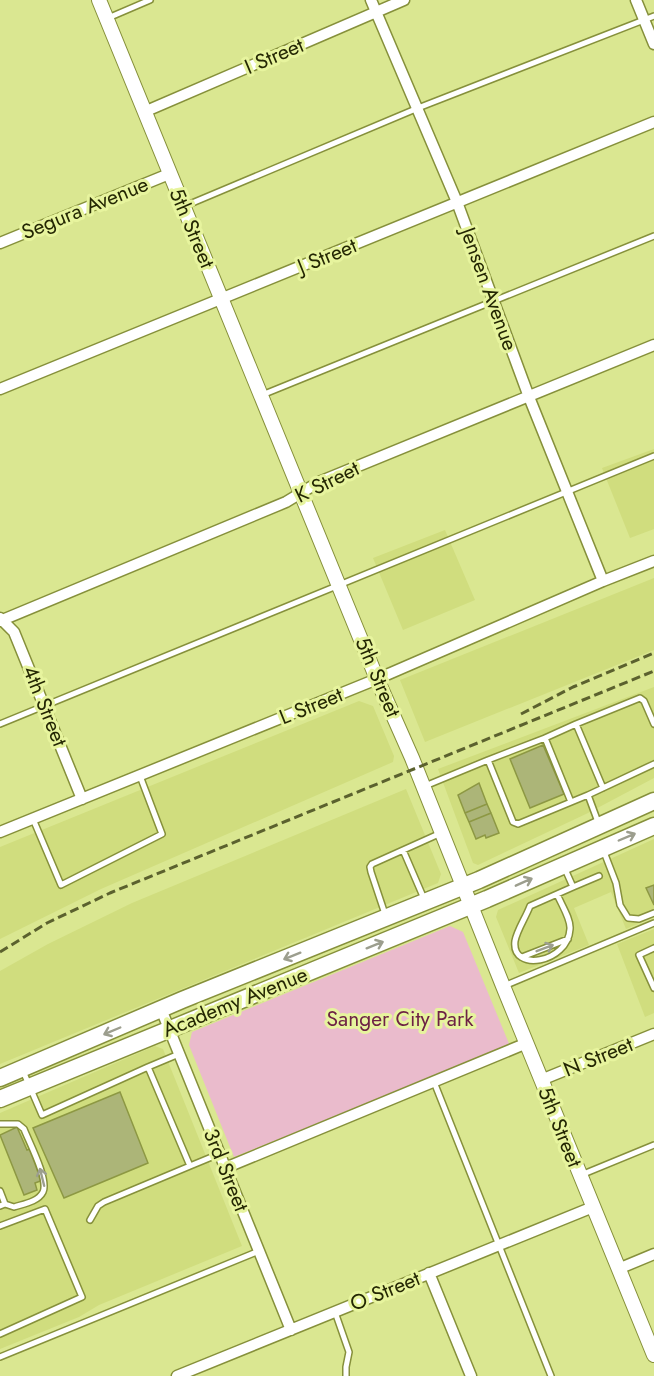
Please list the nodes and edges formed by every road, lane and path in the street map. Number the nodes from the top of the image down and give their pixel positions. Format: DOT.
graph roads {
  1 [pos="99,0"];
  2 [pos="150,0"];
  3 [pos="371,0"];
  4 [pos="404,0"];
  5 [pos="636,0"];
  6 [pos="376,11"];
  7 [pos="107,18"];
  8 [pos="649,18"];
  9 [pos="654,44"];
  10 [pos="418,108"];
  11 [pos="144,112"];
  12 [pos="654,122"];
  13 [pos="169,174"];
  14 [pos="458,202"];
  15 [pos="183,207"];
  16 [pos="654,236"];
  17 [pos="0,243"];
  18 [pos="222,299"];
  19 [pos="494,301"];
  20 [pos="654,345"];
  21 [pos="0,388"];
  22 [pos="262,395"];
  23 [pos="529,397"];
  24 [pos="654,456"];
  25 [pos="302,493"];
  26 [pos="567,493"];
  27 [pos="654,561"];
  28 [pos="603,581"];
  29 [pos="339,584"];
  30 [pos="1,620"];
  31 [pos="377,679"];
  32 [pos="45,706"];
  33 [pos="0,724"];
  34 [pos="576,724"];
  35 [pos="654,724"];
  36 [pos="545,738"];
  37 [pos="488,760"];
  38 [pos="654,764"];
  39 [pos="139,775"];
  40 [pos="423,786"];
  41 [pos="603,788"];
  42 [pos="588,795"];
  43 [pos="82,799"];
  44 [pos="654,801"];
  45 [pos="572,802"];
  46 [pos="33,819"];
  47 [pos="599,825"];
  48 [pos="654,825"];
  49 [pos="0,832"];
  50 [pos="442,833"];
  51 [pos="602,848"];
  52 [pos="403,850"];
  53 [pos="563,865"];
  54 [pos="599,876"];
  55 [pos="463,886"];
  56 [pos="573,887"];
  57 [pos="557,894"];
  58 [pos="426,902"];
  59 [pos="471,906"];
  60 [pos="654,913"];
  61 [pos="386,918"];
  62 [pos="654,923"];
  63 [pos="356,931"];
  64 [pos="654,948"];
  65 [pos="305,974"];
  66 [pos="503,986"];
  67 [pos="654,988"];
  68 [pos="161,1010"];
  69 [pos="169,1028"];
  70 [pos="654,1034"];
  71 [pos="526,1043"];
  72 [pos="179,1054"];
  73 [pos="148,1067"];
  74 [pos="22,1069"];
  75 [pos="0,1078"];
  76 [pos="541,1080"];
  77 [pos="434,1082"];
  78 [pos="30,1086"];
  79 [pos="0,1099"];
  80 [pos="0,1124"];
  81 [pos="654,1145"];
  82 [pos="219,1154"];
  83 [pos="190,1166"];
  84 [pos="225,1168"];
  85 [pos="580,1175"];
  86 [pos="0,1191"];
  87 [pos="3,1205"];
  88 [pos="593,1207"];
  89 [pos="90,1220"];
  90 [pos="0,1226"];
  91 [pos="499,1244"];
  92 [pos="259,1251"];
  93 [pos="654,1254"];
  94 [pos="618,1269"];
  95 [pos="429,1273"];
  96 [pos="335,1312"];
  97 [pos="291,1330"];
  98 [pos="0,1334"];
  99 [pos="654,1355"];
  100 [pos="0,1357"];
  101 [pos="177,1376"];
  102 [pos="346,1376"];
  103 [pos="471,1376"];
  104 [pos="551,1376"];
  1 -- 7 [label="street, 5th Street"];
  2 -- 7 [label="lane"];
  3 -- 6 [label="street, Jensen Avenue"];
  4 -- 6 [label="street, I Street"];
  5 -- 8 [label="street"];
  6 -- 10 [label="street, Jensen Avenue"];
  6 -- 11 [label="street, I Street"];
  7 -- 11 [label="street, 5th Street"];
  8 -- 9 [label="street"];
  8 -- 10 [label="lane"];
  10 -- 14 [label="street, Jensen Avenue"];
  10 -- 15 [label="lane"];
  11 -- 13 [label="street, 5th Street"];
  12 -- 14 [label="street, J Street"];
  13 -- 15 [label="street, 5th Street"];
  13 -- 17 [label="street, Segura Avenue"];
  14 -- 18 [label="street, J Street"];
  14 -- 19 [label="street, Jensen Avenue"];
  15 -- 18 [label="street, 5th Street"];
  16 -- 19 [label="lane"];
  18 -- 21 [label="street, J Street"];
  18 -- 22 [label="street, 5th Street"];
  19 -- 22 [label="lane"];
  19 -- 23 [label="street, Jensen Avenue"];
  20 -- 23 [label="street, K Street"];
  22 -- 25 [label="street, 5th Street"];
  23 -- 25 [label="street, K Street"];
  23 -- 26 [label="street, Jensen Avenue"];
  24 -- 26 [label="lane"];
  25 -- 29 [label="street, 5th Street"];
  25 -- 30 [label="street, K Street"];
  26 -- 28 [label="street, Jensen Avenue"];
  26 -- 29 [label="lane"];
  27 -- 28 [label="street, L Street"];
  28 -- 31 [label="street, L Street"];
  29 -- 31 [label="street, 5th Street"];
  29 -- 32 [label="lane"];
  30 -- 32 [label="street, 4th Street"];
  31 -- 39 [label="street, L Street"];
  31 -- 40 [label="street, 5th Street"];
  32 -- 33 [label="lane"];
  32 -- 43 [label="street, 4th Street"];
  34 -- 35 [label="lane"];
  34 -- 36 [label="lane"];
  34 -- 41 [label="lane"];
  36 -- 37 [label="lane"];
  36 -- 45 [label="lane"];
  37 -- 40 [label="lane"];
  37 -- 45 [label="lane"];
  38 -- 41 [label="lane"];
  39 -- 43 [label="street, L Street"];
  39 -- 46 [label="lane"];
  40 -- 50 [label="street, 5th Street"];
  41 -- 42 [label="lane"];
  42 -- 45 [label="lane"];
  42 -- 47 [label="lane"];
  43 -- 46 [label="street, L Street"];
  44 -- 47 [label="main road, Academy Avenue"];
  46 -- 49 [label="street, L Street"];
  47 -- 55 [label="main road, Academy Avenue"];
  51 -- 48 [label="main road, Academy Avenue, one-way"];
  50 -- 52 [label="lane"];
  50 -- 55 [label="street, 5th Street"];
  51 -- 53 [label="main road, Academy Avenue"];
  51 -- 60 [label="lane"];
  52 -- 58 [label="lane"];
  52 -- 61 [label="lane"];
  53 -- 56 [label="lane"];
  59 -- 53 [label="main road, Academy Avenue, one-way"];
  54 -- 56 [label="lane"];
  55 -- 58 [label="main road, Academy Avenue"];
  55 -- 59 [label="street, 5th Street"];
  56 -- 57 [label="lane"];
  57 -- 57 [label="lane, one-way"];
  58 -- 61 [label="main road, Academy Avenue"];
  65 -- 59 [label="main road, Academy Avenue, one-way"];
  59 -- 66 [label="street, 5th Street"];
  61 -- 63 [label="main road, Academy Avenue"];
  62 -- 66 [label="lane"];
  63 -- 65 [label="main road"];
  63 -- 68 [label="main road, Academy Avenue, one-way"];
  64 -- 67 [label="lane"];
  65 -- 69 [label="main road, Academy Avenue"];
  66 -- 71 [label="street, 5th Street"];
  68 -- 69 [label="street, 3rd Street"];
  68 -- 74 [label="main road, Academy Avenue, one-way"];
  69 -- 72 [label="street, 3rd Street"];
  69 -- 78 [label="main road, Academy Avenue"];
  70 -- 76 [label="street, N Street"];
  71 -- 76 [label="street, 5th Street"];
  71 -- 77 [label="street"];
  72 -- 73 [label="lane"];
  72 -- 82 [label="street, 3rd Street"];
  73 -- 78 [label="lane"];
  73 -- 83 [label="lane"];
  74 -- 75 [label="main road, Academy Avenue"];
  74 -- 78 [label="lane"];
  76 -- 85 [label="street, 5th Street"];
  77 -- 84 [label="street"];
  77 -- 91 [label="lane"];
  78 -- 79 [label="main road, Academy Avenue"];
  87 -- 80 [label="lane, one-way"];
  81 -- 85 [label="lane"];
  82 -- 83 [label="lane"];
  82 -- 84 [label="street, 3rd Street"];
  83 -- 89 [label="lane"];
  84 -- 92 [label="street, 3rd Street"];
  85 -- 88 [label="street, 5th Street"];
  86 -- 87 [label="lane"];
  88 -- 91 [label="street, O Street"];
  88 -- 94 [label="street, 5th Street"];
  90 -- 98 [label="lane"];
  91 -- 95 [label="street, O Street"];
  91 -- 104 [label="lane"];
  92 -- 97 [label="street, 3rd Street"];
  92 -- 100 [label="lane"];
  93 -- 94 [label="street"];
  94 -- 99 [label="street, 5th Street"];
  95 -- 96 [label="street, O Street"];
  95 -- 103 [label="street"];
  96 -- 97 [label="street, O Street"];
  96 -- 102 [label="lane"];
  97 -- 101 [label="street, O Street"];
}
